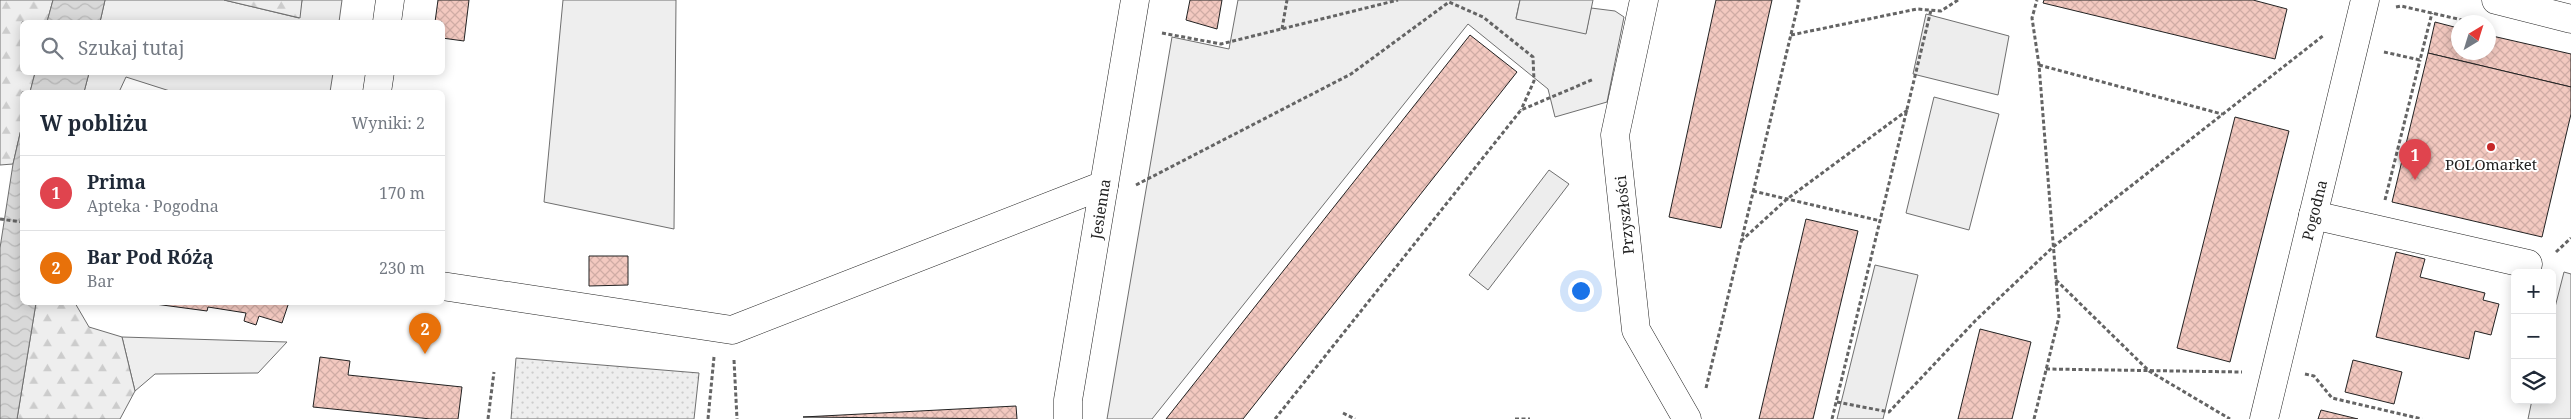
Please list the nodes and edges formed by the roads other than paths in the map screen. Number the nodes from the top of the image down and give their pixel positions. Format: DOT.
graph roads {
  1 [pos="390,0"];
  2 [pos="1136,0"];
  3 [pos="1644,0"];
  4 [pos="2496,0"];
  5 [pos="2377,5"];
  6 [pos="2571,19"];
  7 [pos="387,20"];
  8 [pos="380,75"];
  9 [pos="377,90"];
  10 [pos="1104,185"];
  11 [pos="2313,215"];
  12 [pos="2528,264"];
  13 [pos="445,286"];
  14 [pos="1068,419"];
  15 [pos="1687,419"];
  16 [pos="2264,419"];
  1 -- 7 [label="street"];
  2 -- 10 [label="street, Jesienna"];
  3 -- 15 [label="street, Przyszłości"];
  4 -- 6 [label="street"];
  5 -- 11 [label="street, Pogodna"];
  8 -- 9 [label="street"];
  10 -- 13 [label="street"];
  10 -- 14 [label="street, Jesienna"];
  11 -- 12 [label="street"];
  11 -- 16 [label="street, Pogodna"];
}
